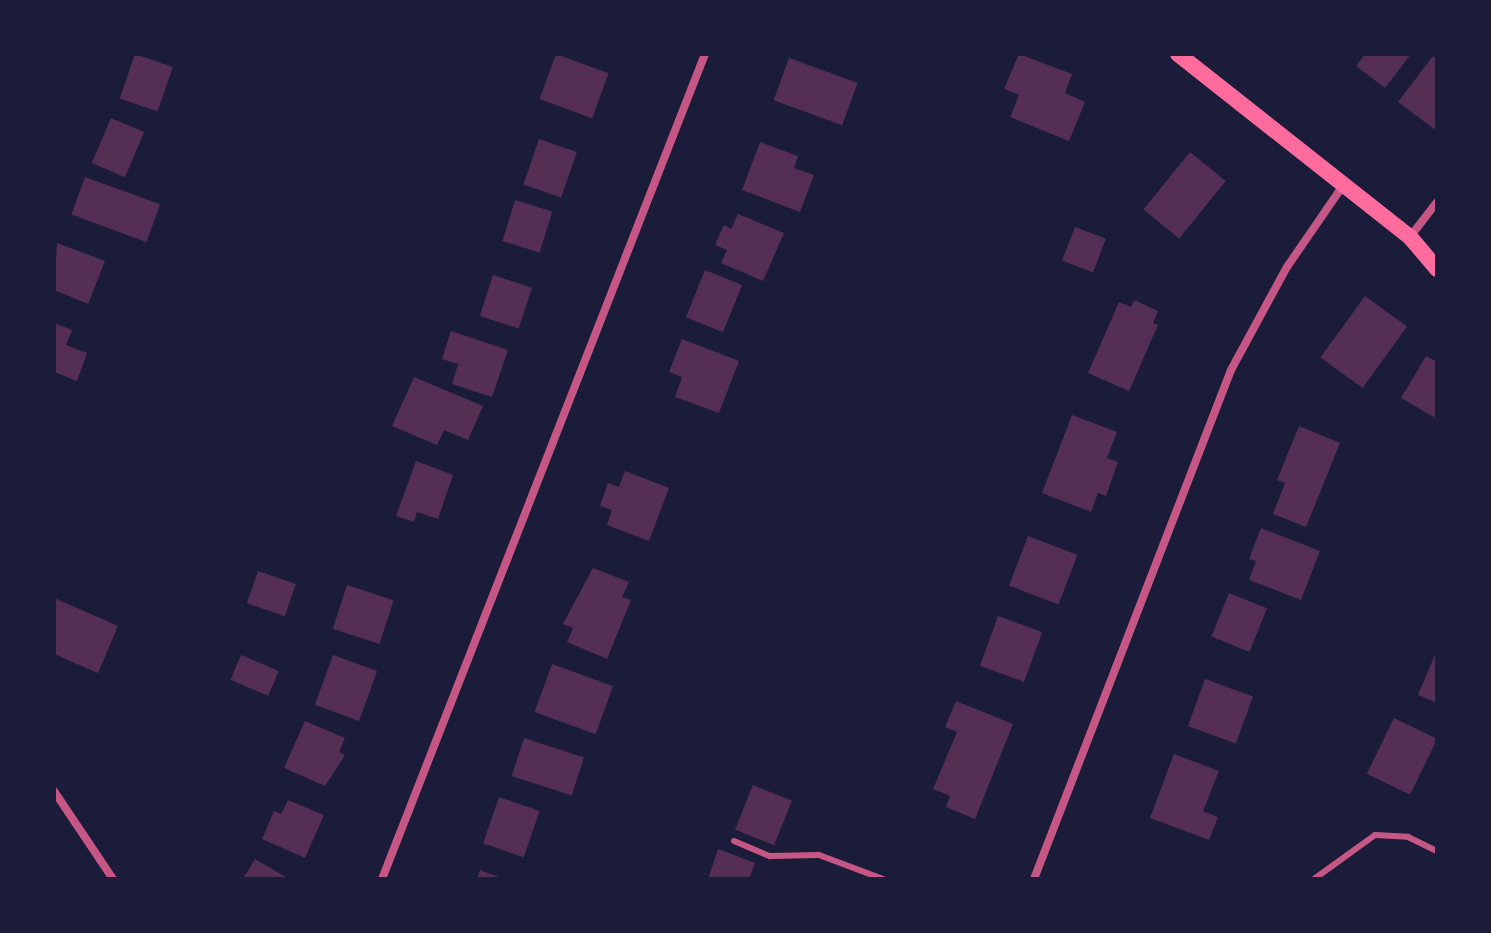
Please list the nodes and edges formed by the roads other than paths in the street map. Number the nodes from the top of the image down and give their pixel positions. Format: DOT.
graph roads {
  1 [pos="705,54"];
  2 [pos="1178,54"];
  3 [pos="1344,184"];
  4 [pos="1437,202"];
  5 [pos="1410,237"];
  6 [pos="1437,249"];
  7 [pos="1437,269"];
  8 [pos="54,791"];
  9 [pos="734,841"];
  10 [pos="1437,851"];
  11 [pos="113,879"];
  12 [pos="382,879"];
  13 [pos="883,879"];
  14 [pos="1034,879"];
  15 [pos="1314,879"];
  1 -- 12 [label="street"];
  2 -- 3 [label="main road"];
  3 -- 5 [label="main road"];
  3 -- 14 [label="street"];
  4 -- 5 [label="street"];
  5 -- 6 [label="main road"];
  5 -- 7 [label="main road"];
  8 -- 11 [label="street"];
  9 -- 13 [label="lane"];
  10 -- 15 [label="lane"];
}
